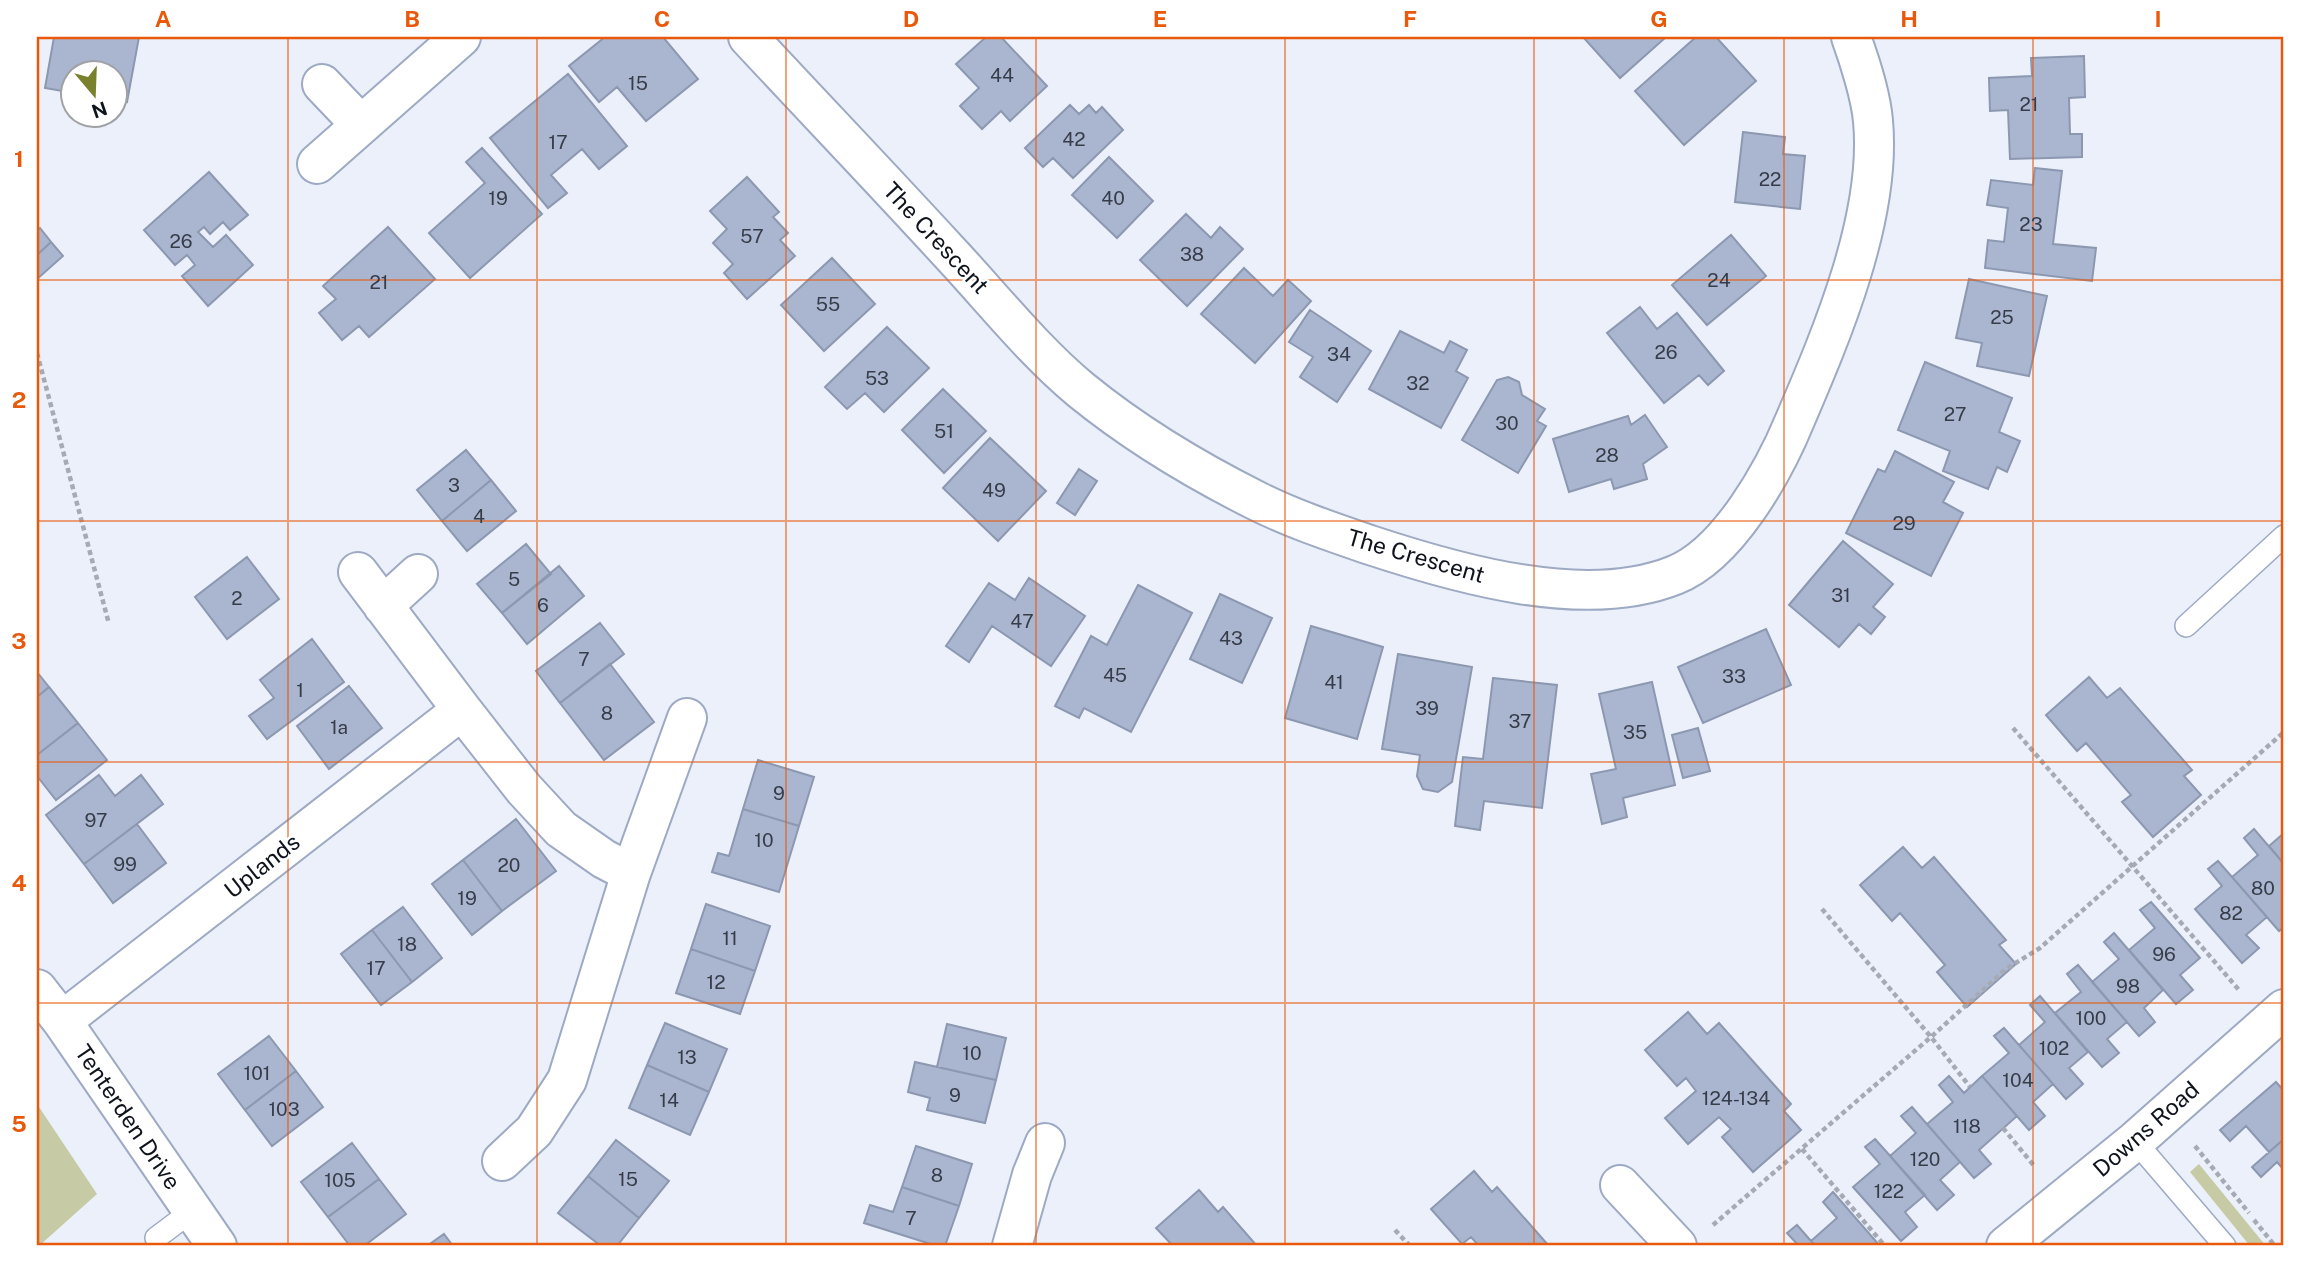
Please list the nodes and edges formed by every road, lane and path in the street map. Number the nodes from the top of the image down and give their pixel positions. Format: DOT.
graph roads {
  1 [pos="461,37"];
  2 [pos="748,37"];
  3 [pos="1851,37"];
  4 [pos="323,84"];
  5 [pos="361,125"];
  6 [pos="317,164"];
  7 [pos="37,353"];
  8 [pos="2284,536"];
  9 [pos="358,572"];
  10 [pos="418,574"];
  11 [pos="383,606"];
  12 [pos="109,624"];
  13 [pos="2186,626"];
  14 [pos="461,710"];
  15 [pos="687,718"];
  16 [pos="2013,728"];
  17 [pos="2284,732"];
  18 [pos="2133,866"];
  19 [pos="631,873"];
  20 [pos="1822,909"];
  21 [pos="37,989"];
  22 [pos="2276,1016"];
  23 [pos="62,1021"];
  24 [pos="1931,1037"];
  25 [pos="1970,1087"];
  26 [pos="2167,1112"];
  27 [pos="2135,1141"];
  28 [pos="1802,1149"];
  29 [pos="502,1161"];
  30 [pos="1045,1167"];
  31 [pos="1620,1185"];
  32 [pos="192,1211"];
  33 [pos="1395,1230"];
  34 [pos="156,1238"];
  35 [pos="1690,1239"];
  36 [pos="217,1246"];
  37 [pos="1012,1246"];
  38 [pos="1410,1246"];
  39 [pos="1885,1246"];
  40 [pos="2006,1246"];
  41 [pos="2225,1246"];
  42 [pos="2275,1246"];
  1 -- 5 [label="street"];
  2 -- 3 [label="street, The Crescent"];
  4 -- 5 [label="street"];
  5 -- 6 [label="street"];
  7 -- 12 [label="path"];
  8 -- 13 [label="lane"];
  9 -- 11 [label="street"];
  10 -- 11 [label="street"];
  11 -- 14 [label="street"];
  14 -- 19 [label="street"];
  14 -- 23 [label="street, Uplands"];
  15 -- 19 [label="street"];
  16 -- 18 [label="path"];
  17 -- 18 [label="path"];
  18 -- 22 [label="path"];
  18 -- 24 [label="path"];
  19 -- 29 [label="street"];
  20 -- 24 [label="path"];
  21 -- 23 [label="street, Tenterden Drive"];
  22 -- 26 [label="street, Downs Road"];
  23 -- 32 [label="street, Tenterden Drive"];
  24 -- 25 [label="path"];
  24 -- 28 [label="path"];
  26 -- 27 [label="street, Downs Road"];
  26 -- 42 [label="path"];
  27 -- 40 [label="street, Downs Road"];
  27 -- 41 [label="lane"];
  28 -- 35 [label="path"];
  28 -- 39 [label="path"];
  30 -- 37 [label="street"];
  31 -- 35 [label="street"];
  32 -- 34 [label="lane"];
  32 -- 36 [label="street, Tenterden Drive"];
  33 -- 38 [label="path"];
}
